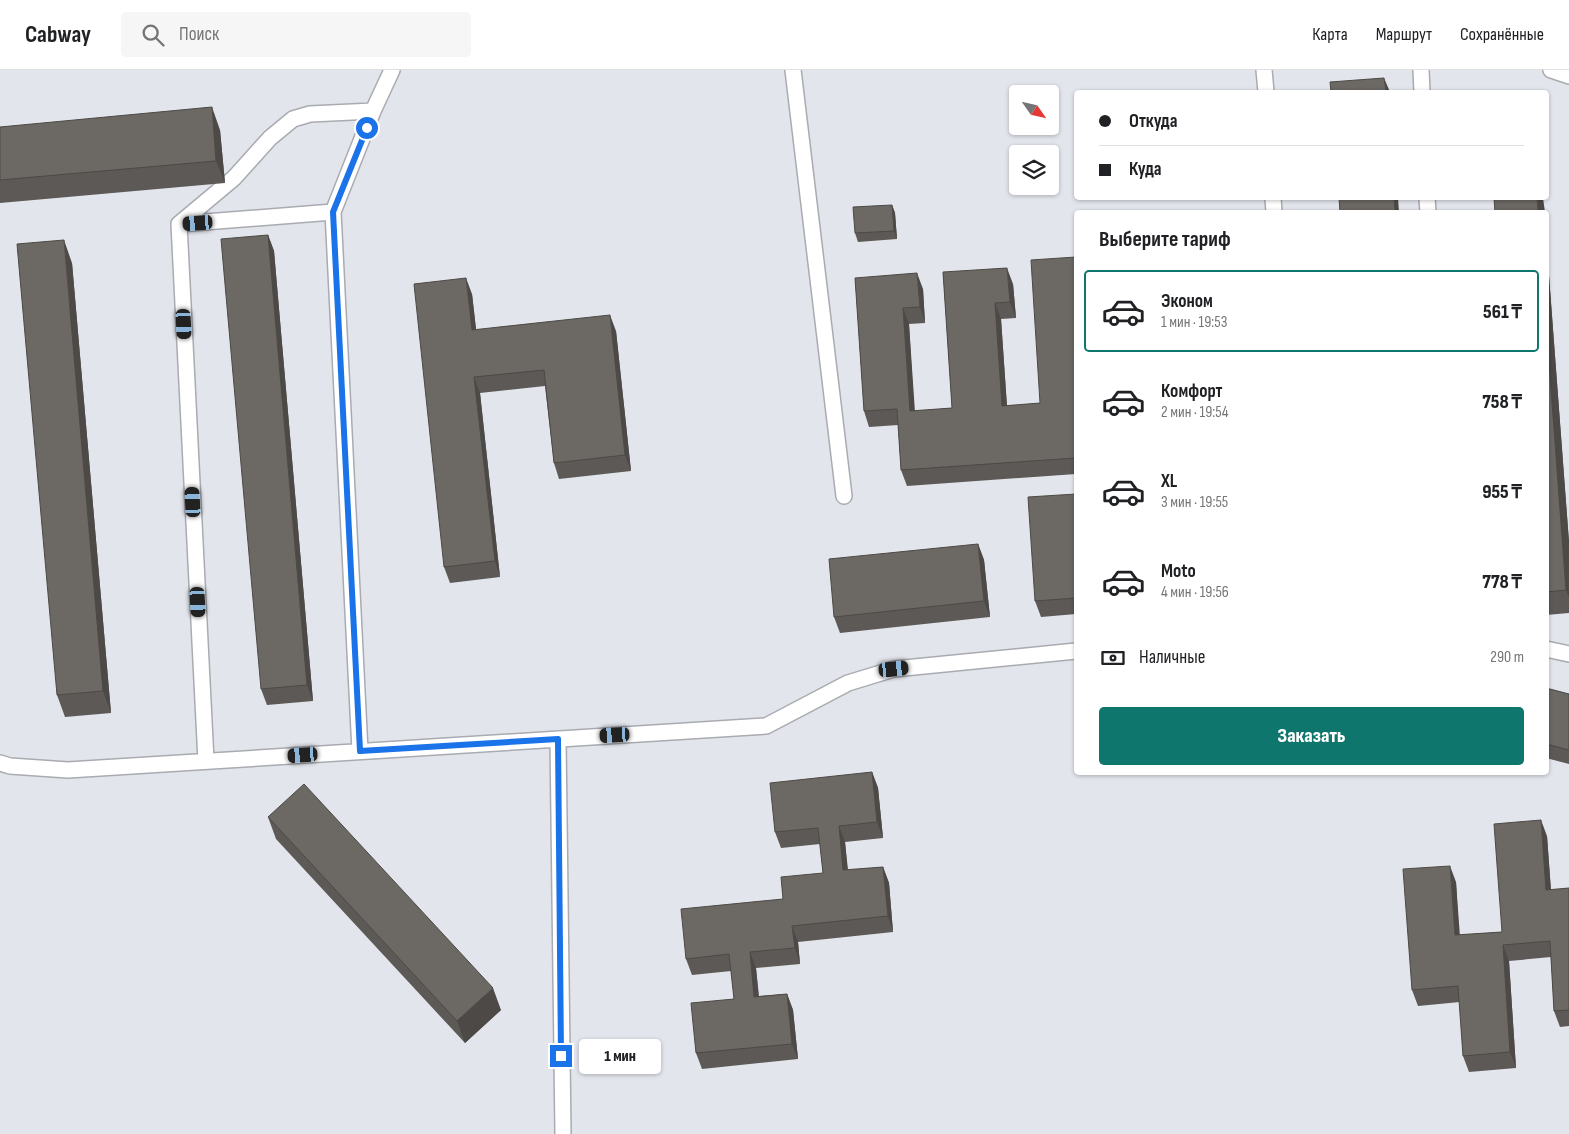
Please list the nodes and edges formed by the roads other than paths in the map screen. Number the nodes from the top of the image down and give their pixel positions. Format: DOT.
graph roads {
  1 [pos="392,70"];
  2 [pos="793,70"];
  3 [pos="1264,70"];
  4 [pos="1421,70"];
  5 [pos="1550,70"];
  6 [pos="1569,76"];
  7 [pos="1266,90"];
  8 [pos="1422,90"];
  9 [pos="373,110"];
  10 [pos="333,212"];
  11 [pos="179,224"];
  12 [pos="844,496"];
  13 [pos="1549,650"];
  14 [pos="1074,651"];
  15 [pos="1569,654"];
  16 [pos="558,739"];
  17 [pos="360,751"];
  18 [pos="206,761"];
  19 [pos="0,763"];
  20 [pos="563,1134"];
  1 -- 9 [label="lane"];
  2 -- 12 [label="lane"];
  3 -- 7 [label="lane"];
  4 -- 8 [label="lane"];
  5 -- 6 [label="lane"];
  9 -- 10 [label="lane"];
  9 -- 11 [label="lane"];
  10 -- 11 [label="lane"];
  10 -- 17 [label="lane"];
  11 -- 18 [label="lane"];
  13 -- 15 [label="lane"];
  14 -- 16 [label="lane"];
  16 -- 17 [label="lane"];
  16 -- 20 [label="lane"];
  17 -- 18 [label="lane"];
  18 -- 19 [label="lane"];
}
